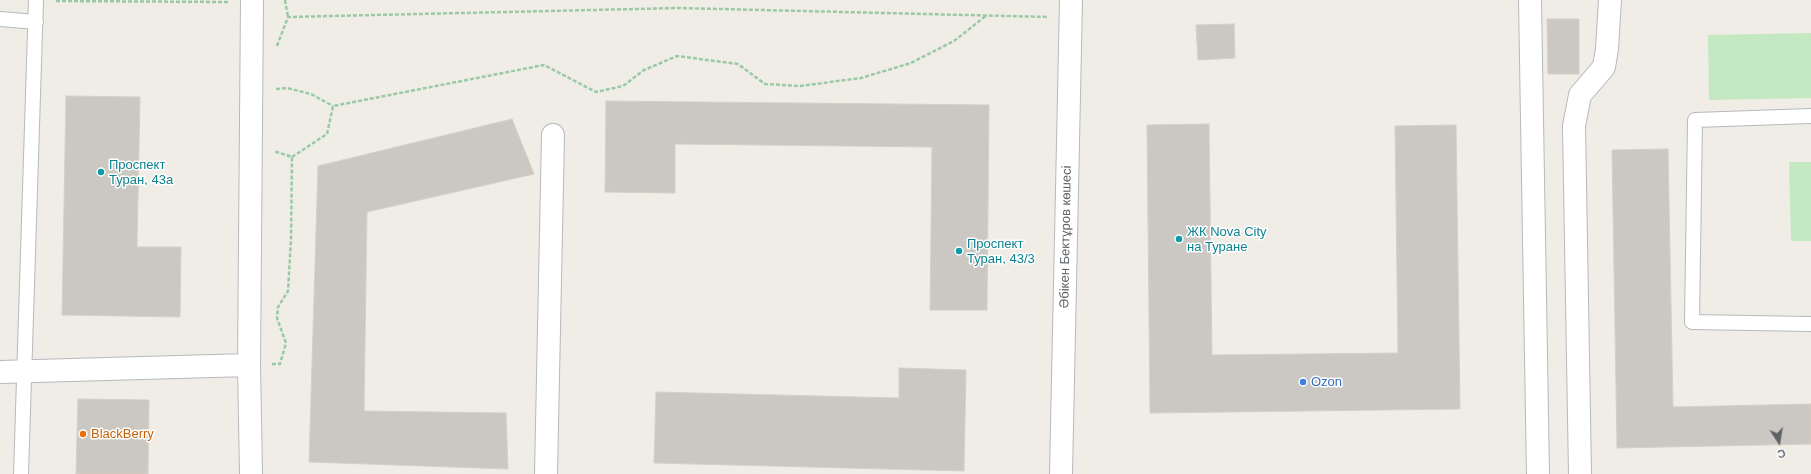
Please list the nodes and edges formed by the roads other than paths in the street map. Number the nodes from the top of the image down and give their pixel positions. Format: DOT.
graph roads {
  1 [pos="36,0"];
  2 [pos="1530,0"];
  3 [pos="1610,0"];
  4 [pos="252,1"];
  5 [pos="1070,9"];
  6 [pos="0,19"];
  7 [pos="36,22"];
  8 [pos="1811,116"];
  9 [pos="552,135"];
  10 [pos="1811,324"];
  11 [pos="249,365"];
  12 [pos="24,371"];
  13 [pos="0,372"];
  14 [pos="21,474"];
  15 [pos="251,474"];
  16 [pos="546,474"];
  17 [pos="1061,474"];
  18 [pos="1538,474"];
  19 [pos="1580,474"];
  1 -- 7 [label="lane"];
  2 -- 18 [label="street"];
  3 -- 19 [label="street"];
  4 -- 11 [label="street"];
  5 -- 17 [label="street, Әбікен Бектұров көшесі"];
  6 -- 7 [label="lane"];
  7 -- 12 [label="lane"];
  8 -- 10 [label="lane"];
  9 -- 16 [label="street"];
  11 -- 12 [label="street"];
  11 -- 15 [label="street"];
  12 -- 13 [label="street"];
  12 -- 14 [label="lane"];
}
